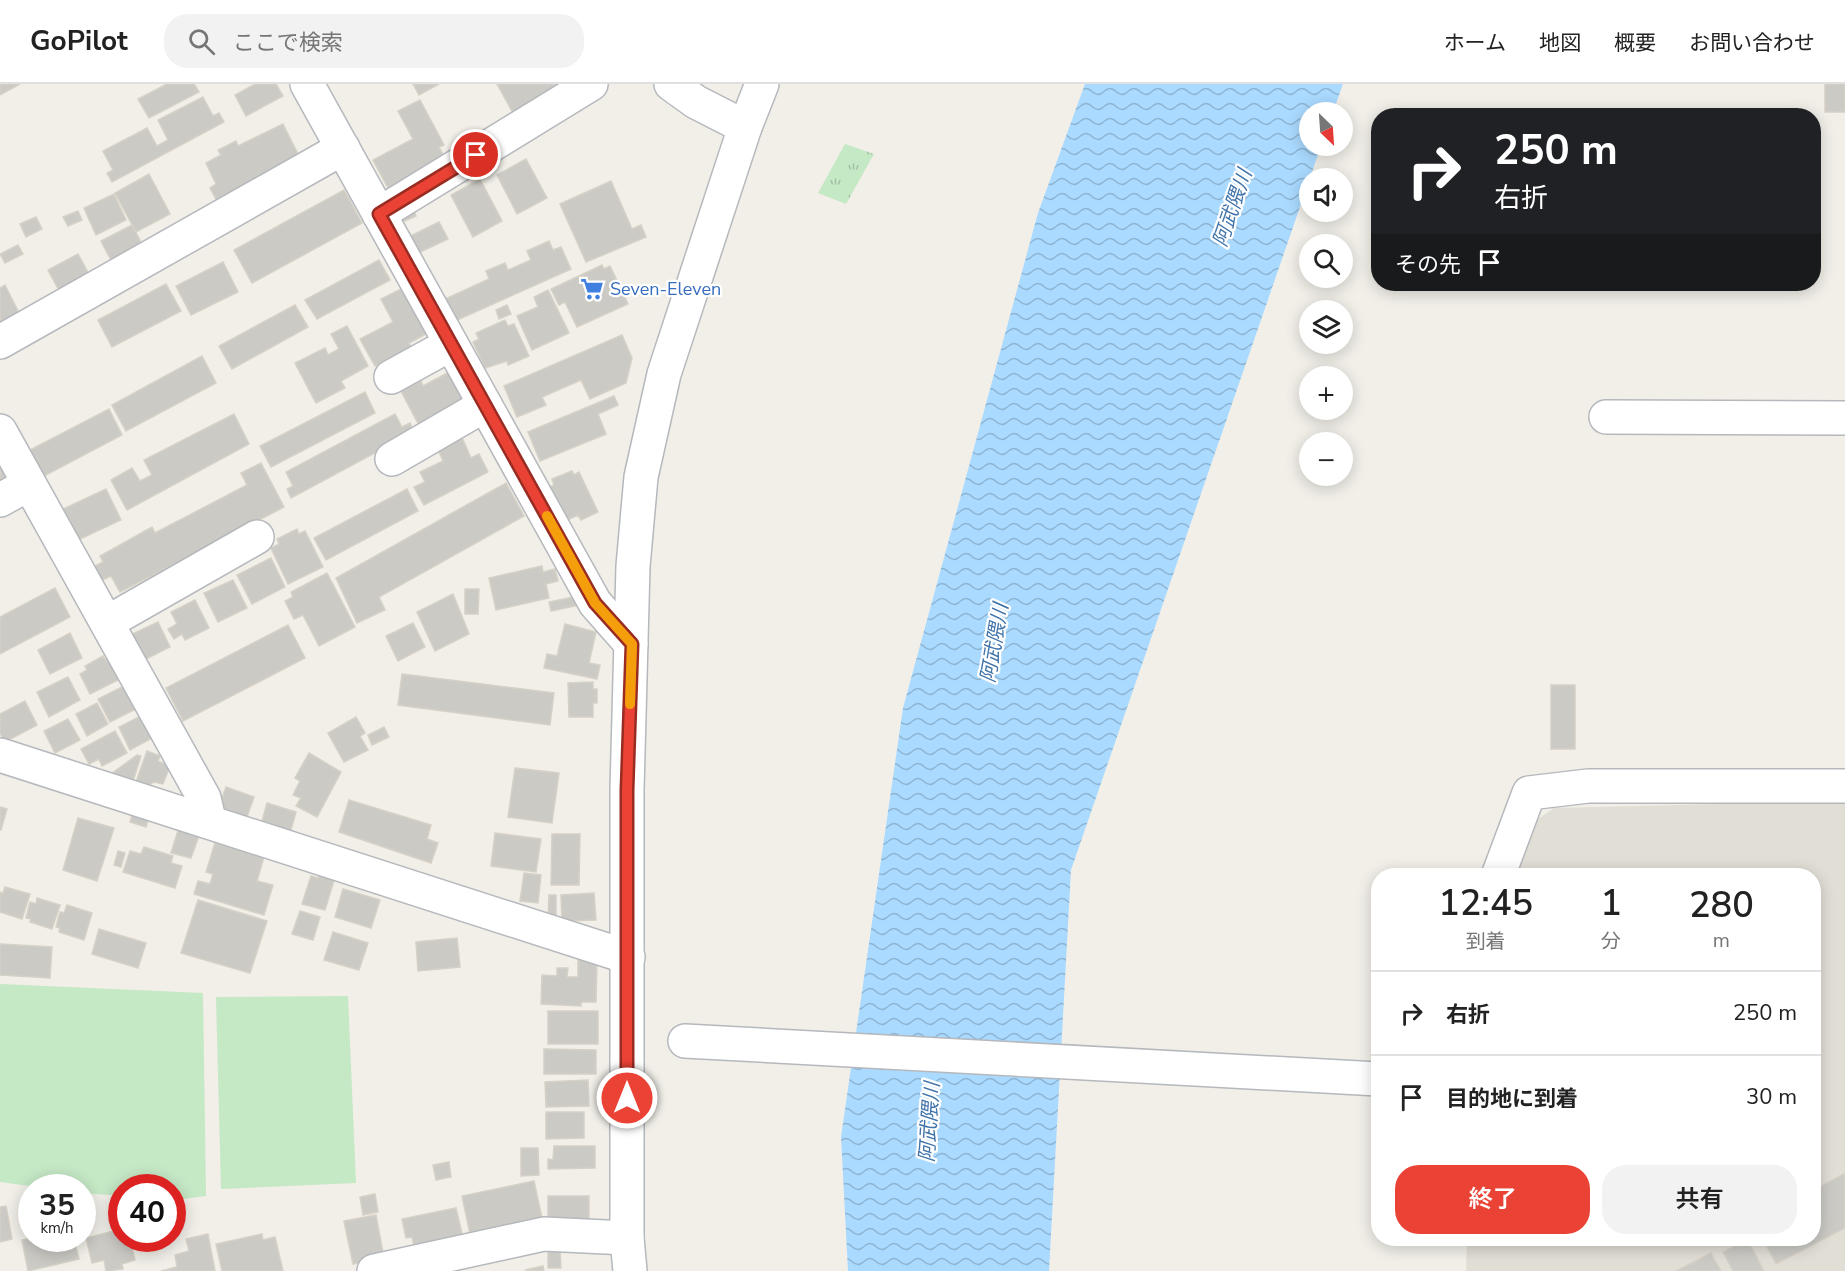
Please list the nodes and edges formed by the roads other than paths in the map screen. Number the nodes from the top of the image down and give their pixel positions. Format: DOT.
graph roads {
  1 [pos="307,84"];
  2 [pos="591,84"];
  3 [pos="671,84"];
  4 [pos="762,84"];
  5 [pos="745,127"];
  6 [pos="343,148"];
  7 [pos="379,214"];
  8 [pos="0,342"];
  9 [pos="451,344"];
  10 [pos="391,377"];
  11 [pos="485,405"];
  12 [pos="1606,417"];
  13 [pos="1845,418"];
  14 [pos="0,431"];
  15 [pos="392,459"];
  16 [pos="29,484"];
  17 [pos="0,500"];
  18 [pos="257,537"];
  19 [pos="108,622"];
  20 [pos="632,644"];
  21 [pos="0,754"];
  22 [pos="1845,786"];
  23 [pos="209,820"];
  24 [pos="1501,868"];
  25 [pos="628,957"];
  26 [pos="685,1041"];
  27 [pos="1371,1079"];
  28 [pos="627,1239"];
  29 [pos="374,1271"];
  30 [pos="630,1271"];
  1 -- 6 [label="street"];
  2 -- 7 [label="street"];
  3 -- 5 [label="street"];
  4 -- 5 [label="street"];
  5 -- 20 [label="street"];
  6 -- 7 [label="street"];
  6 -- 8 [label="street"];
  7 -- 9 [label="street"];
  9 -- 10 [label="street"];
  9 -- 11 [label="street"];
  11 -- 15 [label="street"];
  11 -- 20 [label="street"];
  12 -- 13 [label="street"];
  14 -- 16 [label="street"];
  16 -- 17 [label="street"];
  16 -- 19 [label="street"];
  18 -- 19 [label="street"];
  19 -- 23 [label="street"];
  20 -- 25 [label="street"];
  21 -- 23 [label="street"];
  22 -- 24 [label="street"];
  23 -- 25 [label="street"];
  25 -- 28 [label="street"];
  26 -- 27 [label="street"];
  28 -- 29 [label="street"];
  28 -- 30 [label="street"];
}
